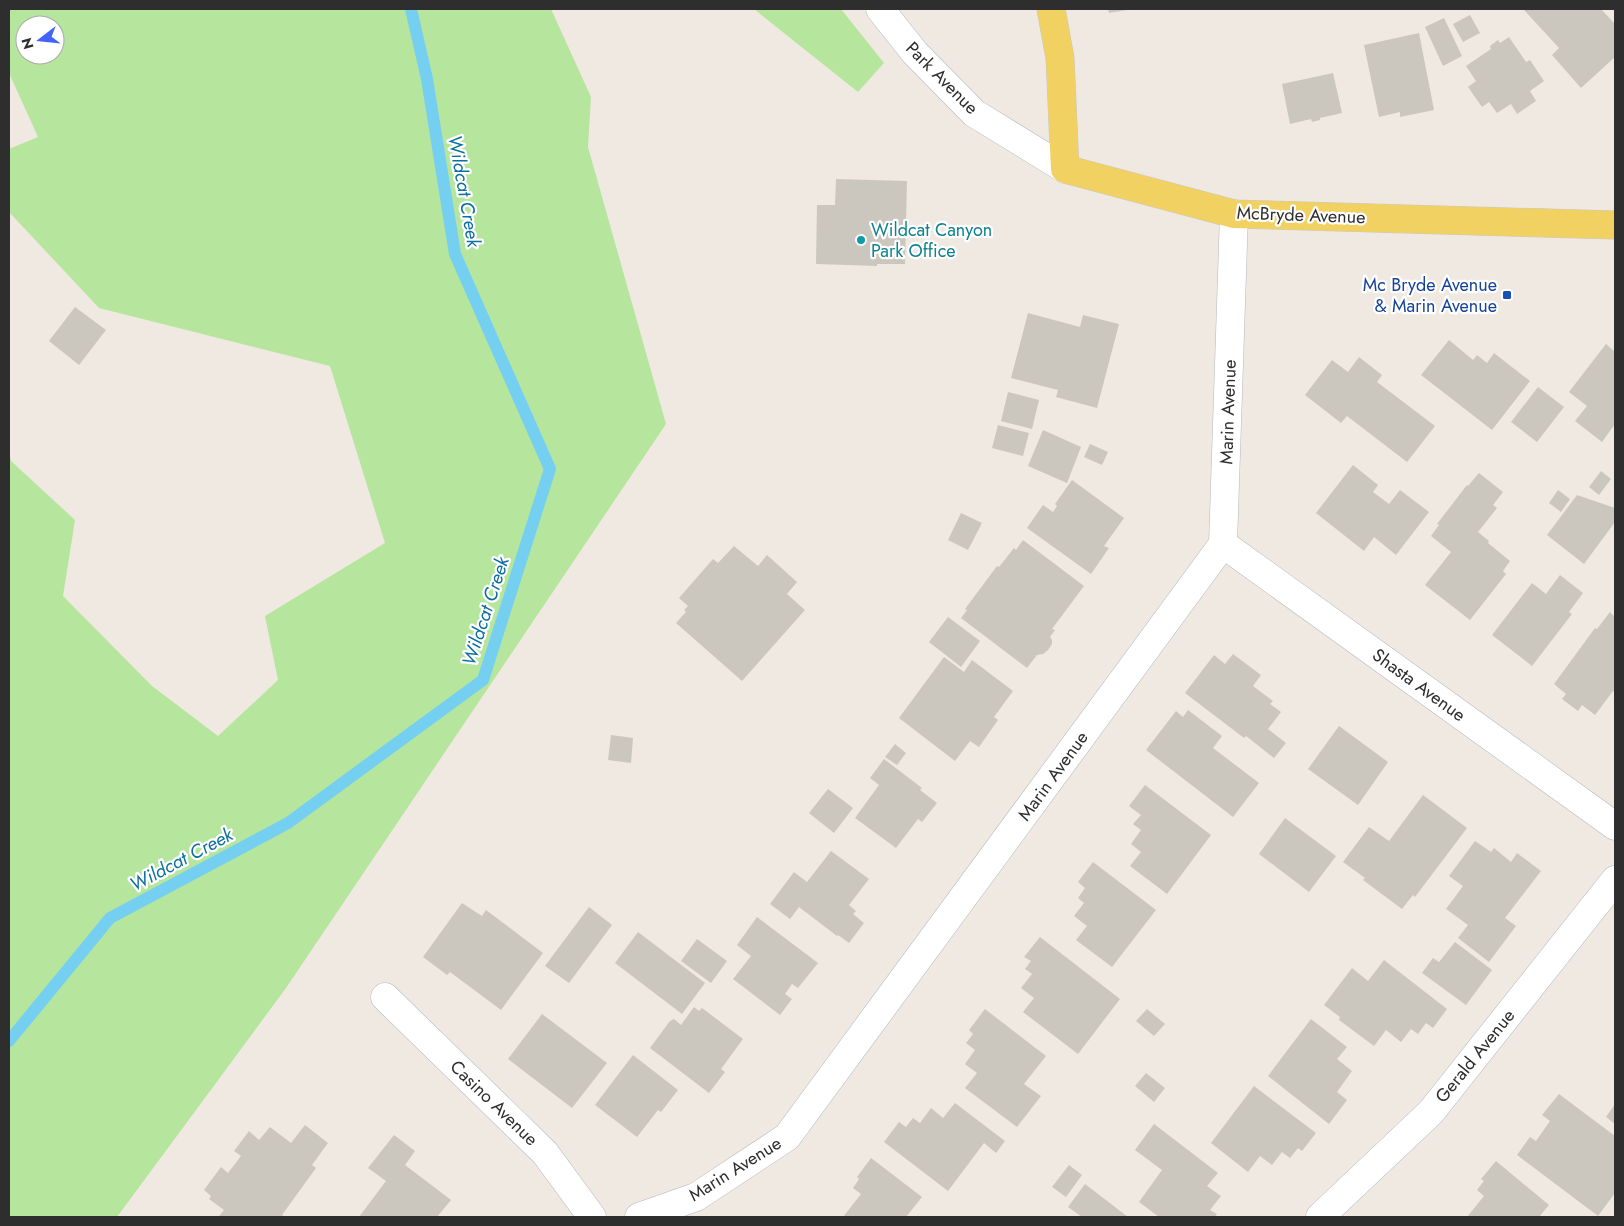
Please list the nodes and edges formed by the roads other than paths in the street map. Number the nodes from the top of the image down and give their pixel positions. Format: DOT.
graph roads {
  1 [pos="880,9"];
  2 [pos="1051,9"];
  3 [pos="1064,169"];
  4 [pos="1234,214"];
  5 [pos="1615,225"];
  6 [pos="1224,544"];
  7 [pos="1615,826"];
  8 [pos="1615,880"];
  9 [pos="385,997"];
  10 [pos="592,1217"];
  11 [pos="639,1217"];
  12 [pos="1320,1217"];
  1 -- 3 [label="street, Park Avenue"];
  2 -- 3 [label="main road"];
  3 -- 4 [label="main road, McBryde Avenue"];
  4 -- 5 [label="main road, McBryde Avenue"];
  4 -- 6 [label="street, Marin Avenue"];
  6 -- 7 [label="street, Shasta Avenue"];
  6 -- 11 [label="street, Marin Avenue"];
  8 -- 12 [label="street, Gerald Avenue"];
  9 -- 10 [label="street, Casino Avenue"];
}
